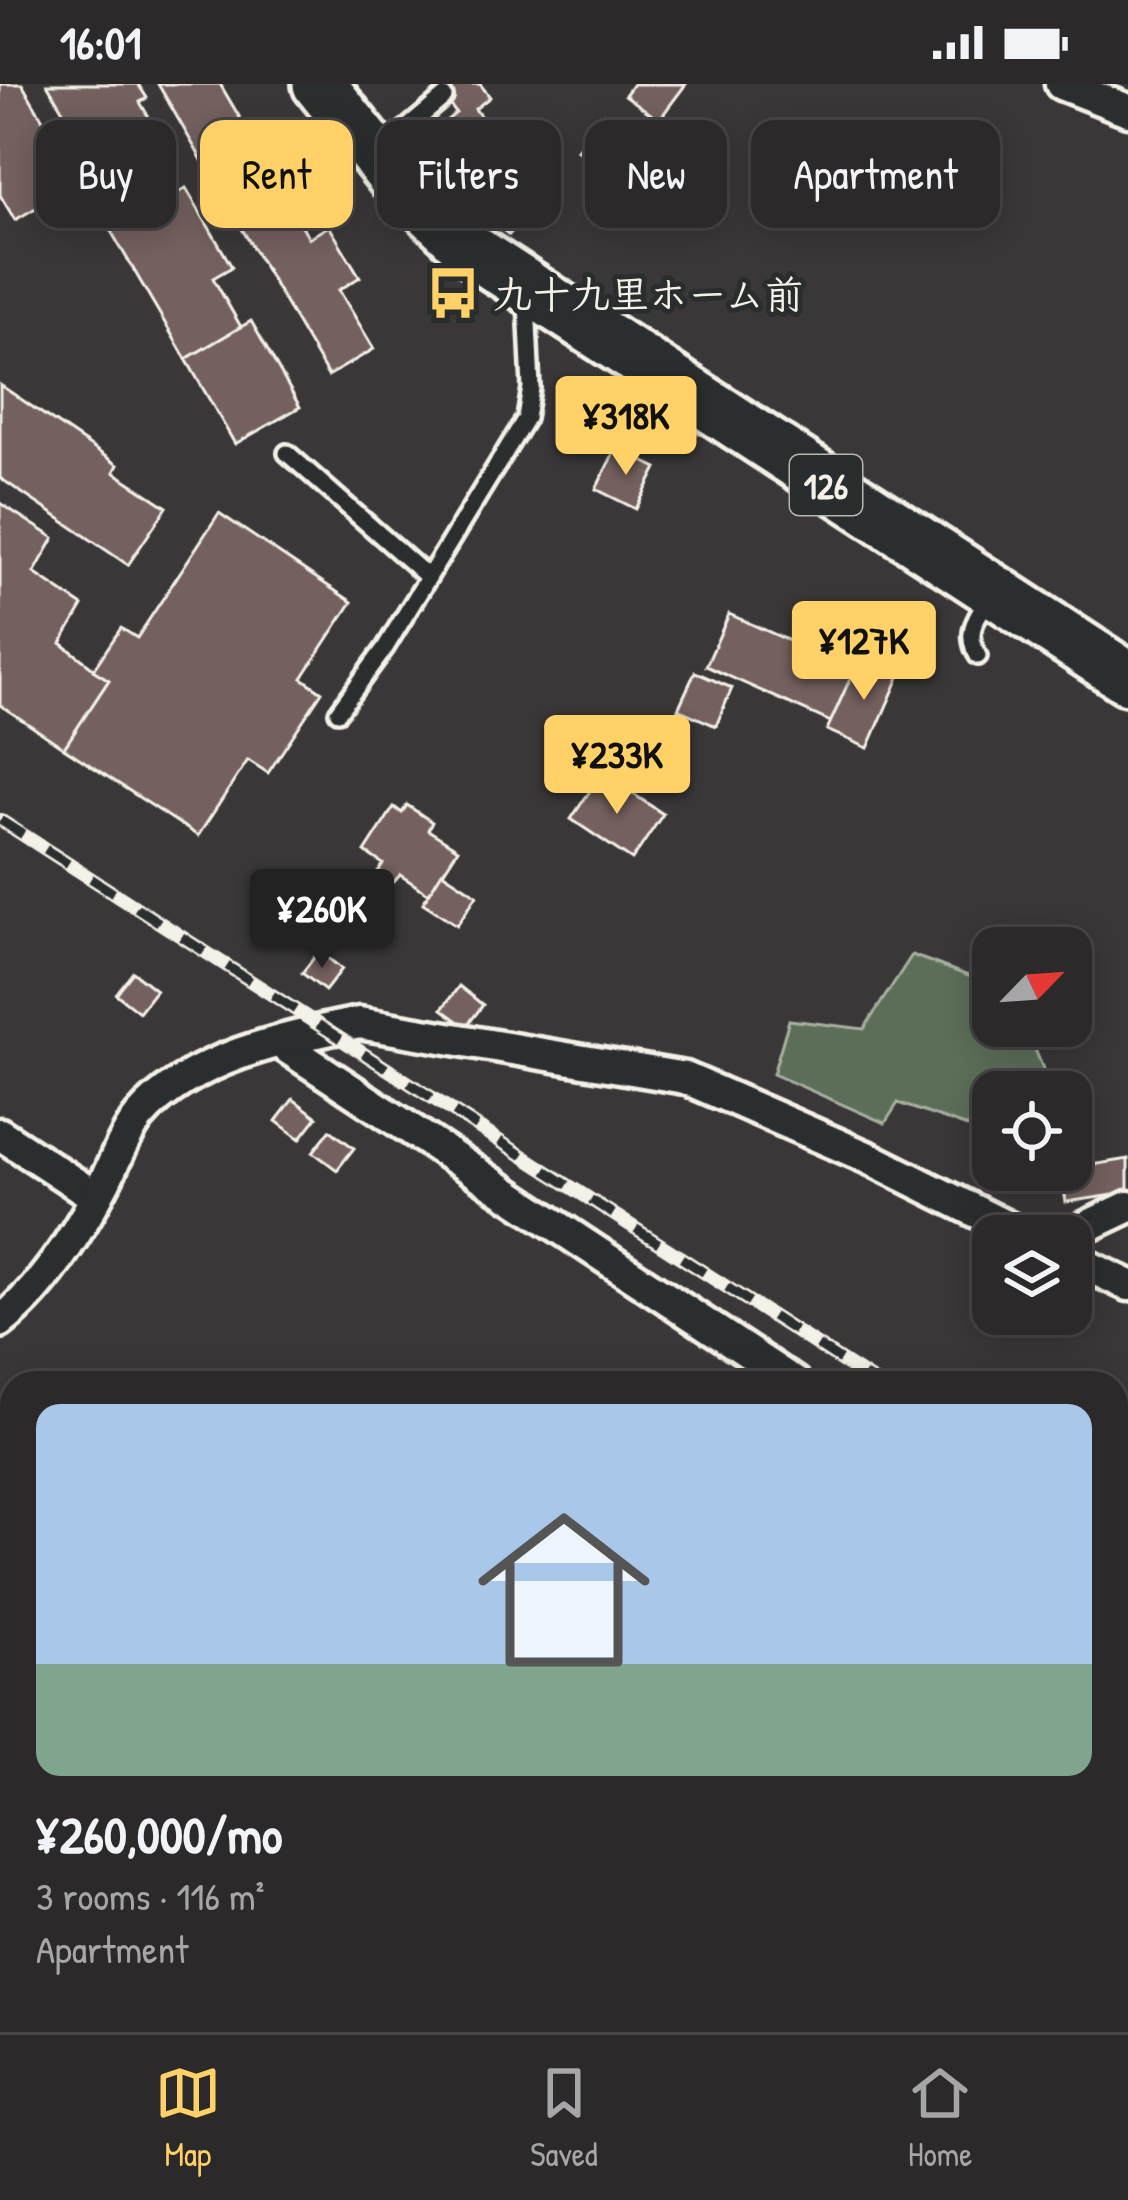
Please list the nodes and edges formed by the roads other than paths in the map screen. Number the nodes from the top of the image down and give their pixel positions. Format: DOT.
graph roads {
  1 [pos="319,84"];
  2 [pos="1061,84"];
  3 [pos="444,98"];
  4 [pos="1128,110"];
  5 [pos="376,155"];
  6 [pos="526,288"];
  7 [pos="287,453"];
  8 [pos="428,578"];
  9 [pos="993,592"];
  10 [pos="978,656"];
  11 [pos="1128,678"];
  12 [pos="338,712"];
  13 [pos="280,1043"];
  14 [pos="0,1134"];
  15 [pos="96,1197"];
  16 [pos="1128,1207"];
  17 [pos="983,1215"];
  18 [pos="1092,1224"];
  19 [pos="1092,1268"];
  20 [pos="1128,1285"];
  21 [pos="0,1322"];
  22 [pos="777,1371"];
  1 -- 5 [label="highway, 126"];
  2 -- 4 [label="street"];
  3 -- 5 [label="lane"];
  5 -- 6 [label="highway, 126"];
  6 -- 8 [label="lane"];
  6 -- 9 [label="highway, 126"];
  7 -- 8 [label="lane"];
  8 -- 12 [label="lane"];
  9 -- 10 [label="lane"];
  9 -- 11 [label="highway, 126"];
  13 -- 15 [label="street"];
  13 -- 17 [label="street"];
  13 -- 22 [label="street"];
  14 -- 15 [label="street"];
  15 -- 21 [label="street"];
  16 -- 18 [label="street"];
  19 -- 20 [label="street"];
}
